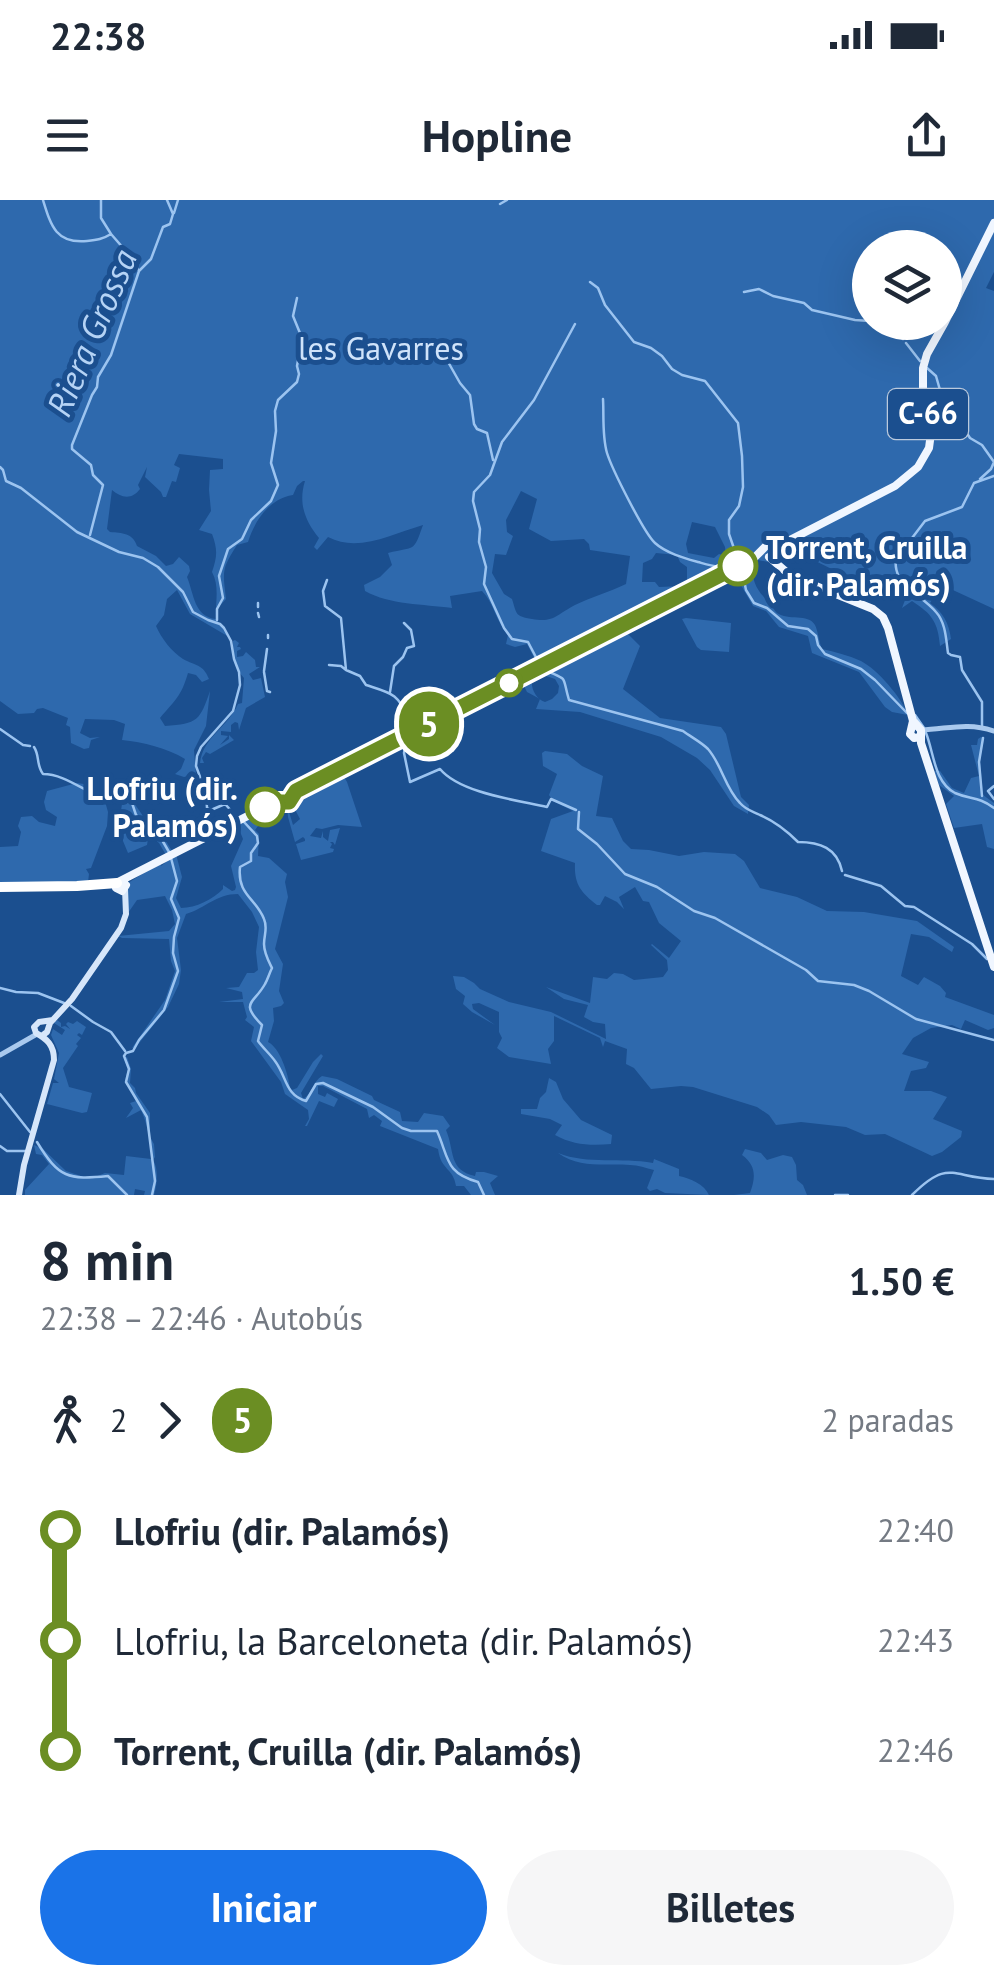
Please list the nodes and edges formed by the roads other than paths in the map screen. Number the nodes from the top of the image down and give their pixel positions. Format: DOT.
graph roads {
  1 [pos="994,224"];
  2 [pos="962,288"];
  3 [pos="935,340"];
  4 [pos="771,552"];
  5 [pos="994,731"];
  6 [pos="919,732"];
  7 [pos="121,886"];
  8 [pos="0,888"];
  9 [pos="994,966"];
  10 [pos="42,1030"];
  11 [pos="0,1056"];
  12 [pos="32,1142"];
  13 [pos="20,1195"];
  1 -- 2 [label="main road, C-66"];
  3 -- 4 [label="main road, C-66"];
  4 -- 6 [label="main road"];
  4 -- 7 [label="main road, C-66"];
  5 -- 6 [label="street"];
  6 -- 9 [label="main road"];
  7 -- 8 [label="highway"];
  7 -- 10 [label="main road"];
  10 -- 11 [label="street"];
  10 -- 12 [label="main road"];
  12 -- 13 [label="main road"];
  12 -- 13 [label="main road"];
}
